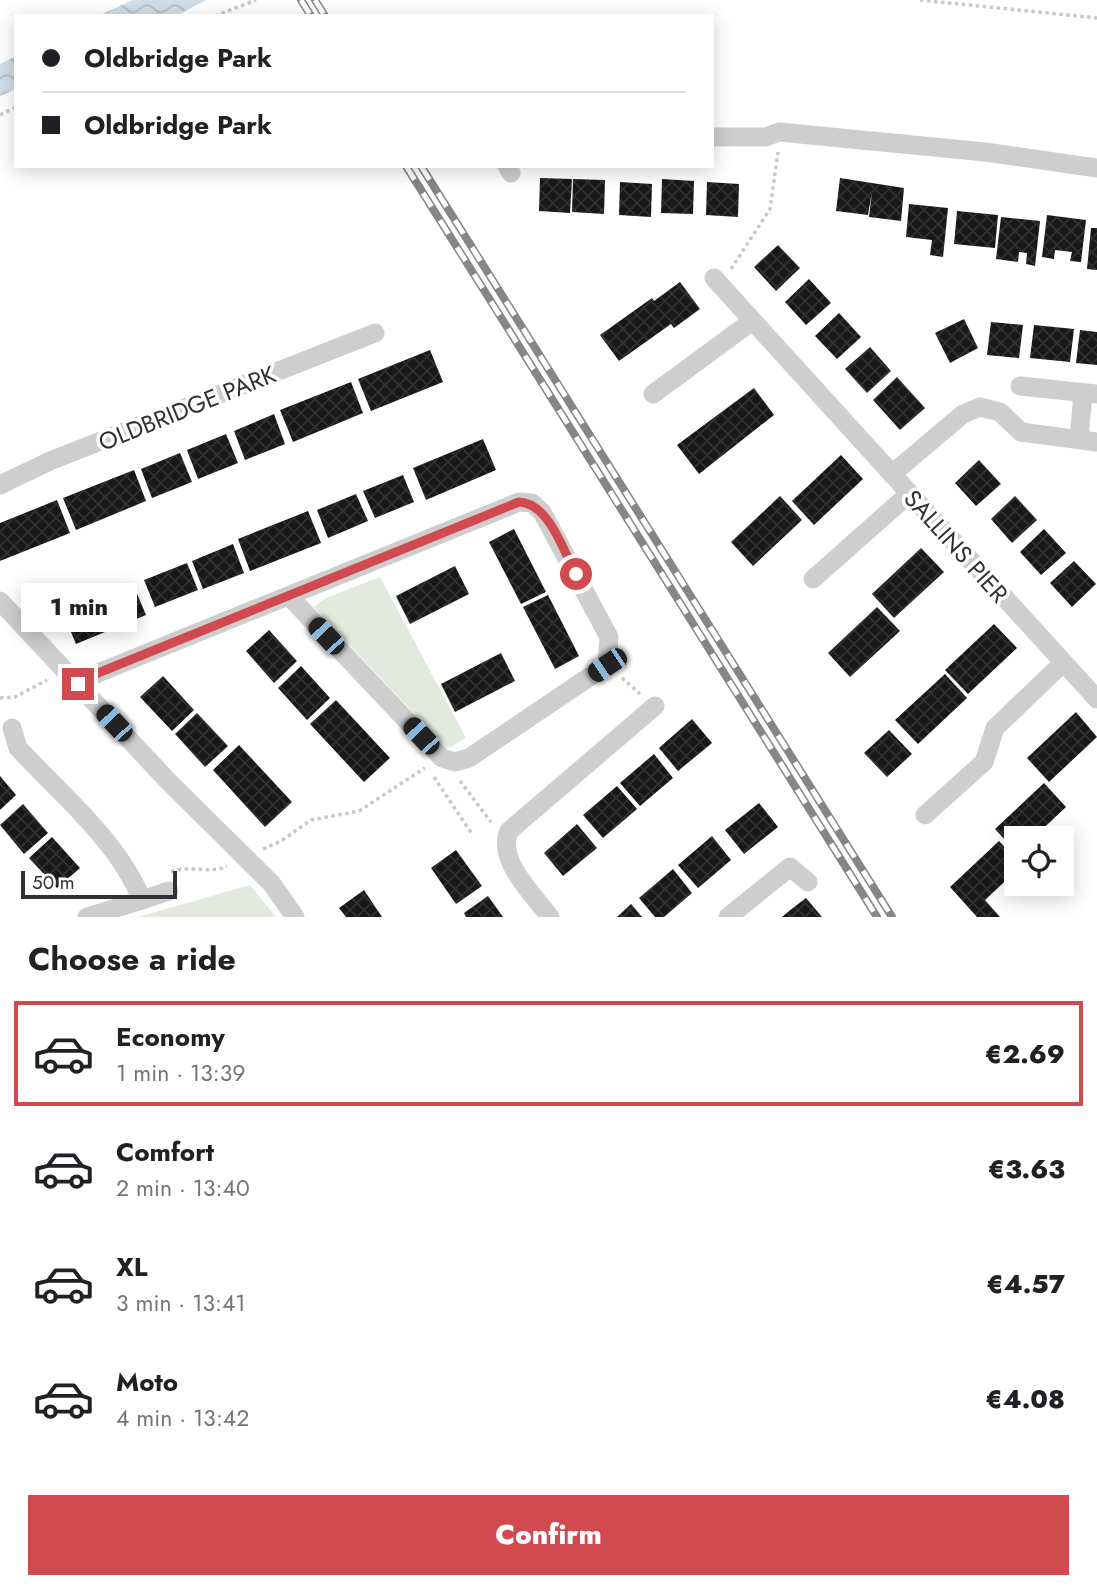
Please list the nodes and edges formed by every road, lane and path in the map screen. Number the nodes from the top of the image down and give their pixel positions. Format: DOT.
graph roads {
  1 [pos="256,0"];
  2 [pos="920,0"];
  3 [pos="220,14"];
  4 [pos="1097,18"];
  5 [pos="779,132"];
  6 [pos="714,137"];
  7 [pos="1097,168"];
  8 [pos="714,278"];
  9 [pos="751,322"];
  10 [pos="375,333"];
  11 [pos="1020,386"];
  12 [pos="653,394"];
  13 [pos="1090,394"];
  14 [pos="1088,441"];
  15 [pos="892,474"];
  16 [pos="0,485"];
  17 [pos="909,494"];
  18 [pos="813,579"];
  19 [pos="289,596"];
  20 [pos="0,601"];
  21 [pos="1063,663"];
  22 [pos="607,665"];
  23 [pos="62,668"];
  24 [pos="78,684"];
  25 [pos="0,698"];
  26 [pos="1097,699"];
  27 [pos="655,706"];
  28 [pos="12,728"];
  29 [pos="436,760"];
  30 [pos="925,815"];
  31 [pos="472,834"];
  32 [pos="505,841"];
  33 [pos="244,857"];
  34 [pos="808,882"];
  35 [pos="169,891"];
  36 [pos="139,893"];
  37 [pos="88,917"];
  38 [pos="295,917"];
  39 [pos="550,917"];
  40 [pos="728,917"];
  1 -- 3 [label="path"];
  2 -- 4 [label="path"];
  5 -- 6 [label="street"];
  5 -- 7 [label="street"];
  5 -- 8 [label="path"];
  8 -- 9 [label="street"];
  9 -- 12 [label="street"];
  9 -- 15 [label="street"];
  10 -- 16 [label="street, OLDBRIDGE PARK"];
  11 -- 13 [label="street"];
  13 -- 14 [label="street"];
  14 -- 15 [label="street, SALLINS PIER"];
  15 -- 17 [label="street, SALLINS PIER"];
  17 -- 18 [label="street"];
  17 -- 21 [label="street, SALLINS PIER"];
  19 -- 22 [label="street"];
  19 -- 24 [label="street"];
  19 -- 29 [label="street"];
  20 -- 23 [label="street"];
  21 -- 26 [label="street, SALLINS PIER"];
  21 -- 30 [label="street"];
  22 -- 27 [label="path"];
  22 -- 29 [label="street"];
  23 -- 24 [label="street"];
  23 -- 25 [label="path"];
  24 -- 33 [label="street"];
  27 -- 32 [label="street"];
  28 -- 36 [label="street"];
  29 -- 31 [label="path"];
  29 -- 32 [label="path"];
  29 -- 33 [label="path"];
  32 -- 39 [label="street"];
  33 -- 36 [label="path"];
  33 -- 38 [label="street"];
  34 -- 40 [label="street"];
  35 -- 36 [label="street"];
  36 -- 37 [label="street"];
}
